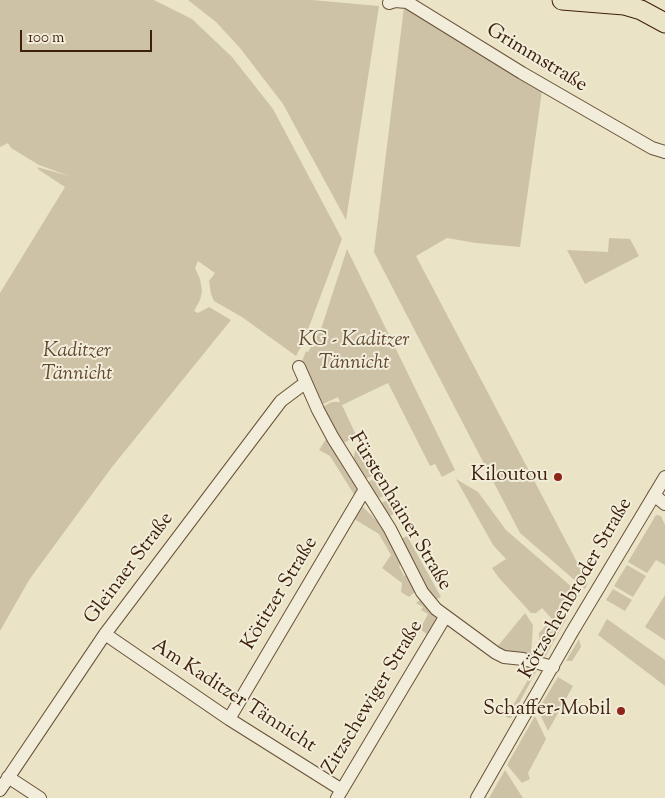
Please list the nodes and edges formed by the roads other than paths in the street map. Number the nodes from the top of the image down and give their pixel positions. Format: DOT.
graph roads {
  1 [pos="562,0"];
  2 [pos="389,3"];
  3 [pos="665,23"];
  4 [pos="665,152"];
  5 [pos="299,367"];
  6 [pos="305,383"];
  7 [pos="665,477"];
  8 [pos="365,489"];
  9 [pos="654,495"];
  10 [pos="665,504"];
  11 [pos="445,617"];
  12 [pos="104,634"];
  13 [pos="553,667"];
  14 [pos="229,719"];
  15 [pos="8,776"];
  16 [pos="0,790"];
  17 [pos="339,794"];
  18 [pos="40,798"];
  19 [pos="477,798"];
  1 -- 3 [label="highway"];
  2 -- 4 [label="street, Grimmstraße"];
  5 -- 6 [label="street, Fürstenhainer Straße"];
  6 -- 8 [label="street, Fürstenhainer Straße"];
  6 -- 12 [label="street, Gleinaer Straße"];
  7 -- 9 [label="street, Kötzschenbroder Straße"];
  8 -- 11 [label="street, Fürstenhainer Straße"];
  8 -- 14 [label="street, Kötitzer Straße"];
  9 -- 10 [label="street"];
  9 -- 13 [label="street, Kötzschenbroder Straße"];
  11 -- 13 [label="street, Fürstenhainer Straße"];
  11 -- 17 [label="street, Zitzschewiger Straße"];
  12 -- 14 [label="street, Am Kaditzer Tännicht"];
  12 -- 15 [label="street, Gleinaer Straße"];
  13 -- 19 [label="street, Kötzschenbroder Straße"];
  14 -- 17 [label="street, Am Kaditzer Tännicht"];
  15 -- 16 [label="street, Gleinaer Straße"];
  15 -- 18 [label="street"];
}
